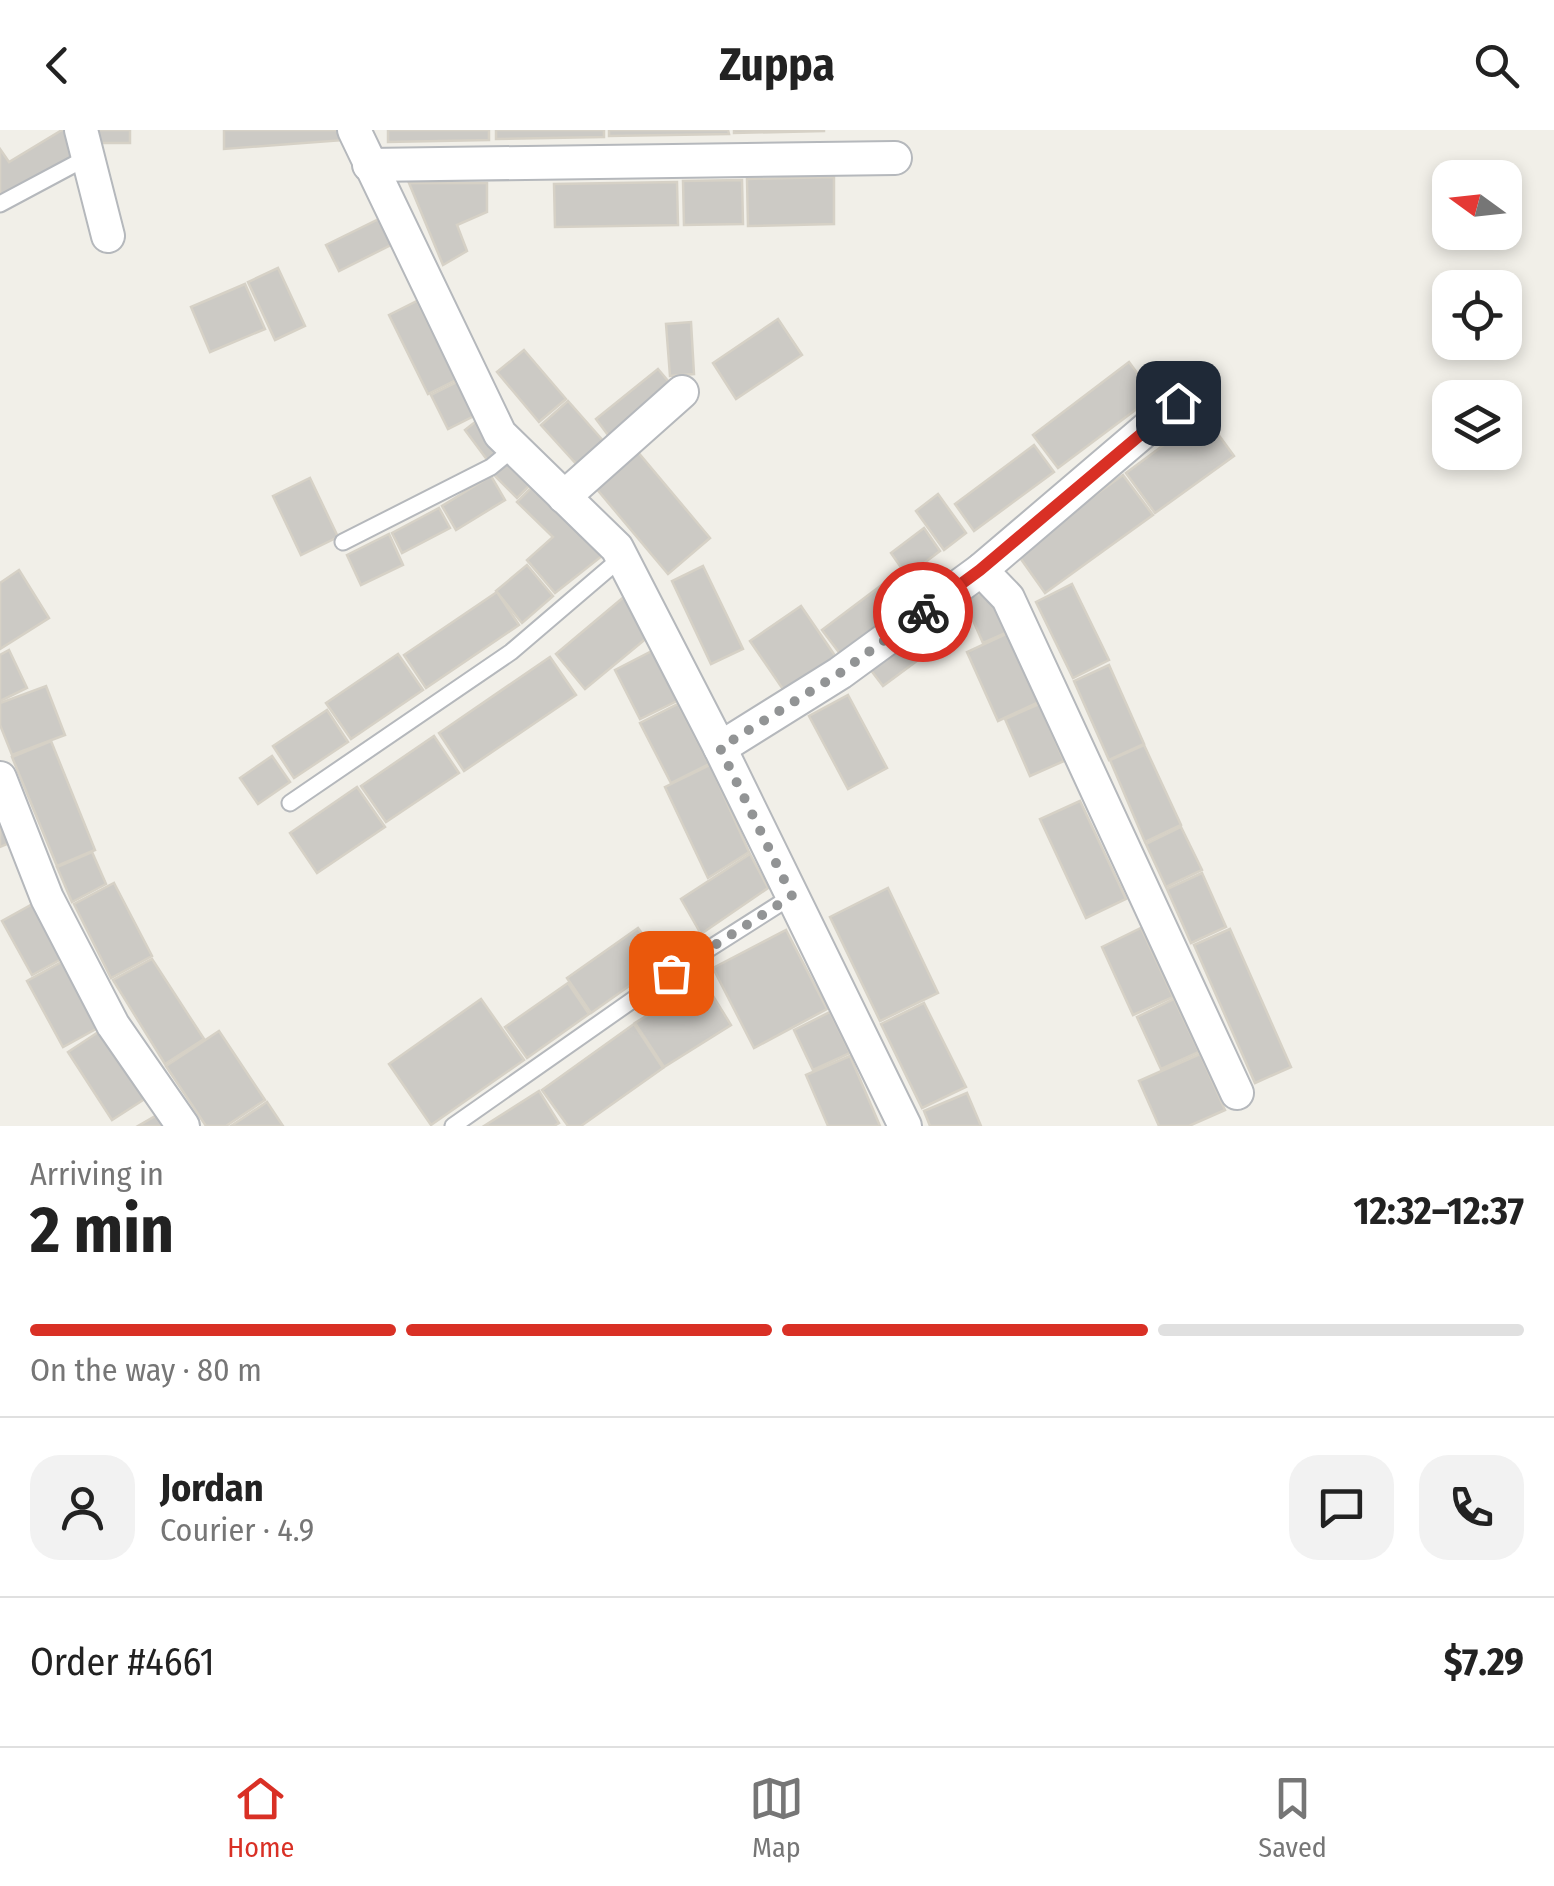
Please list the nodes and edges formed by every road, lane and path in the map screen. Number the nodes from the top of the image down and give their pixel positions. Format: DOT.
graph roads {
  1 [pos="354,130"];
  2 [pos="84,144"];
  3 [pos="895,158"];
  4 [pos="368,165"];
  5 [pos="0,204"];
  6 [pos="108,236"];
  7 [pos="682,392"];
  8 [pos="1178,403"];
  9 [pos="514,448"];
  10 [pos="564,497"];
  11 [pos="343,542"];
  12 [pos="622,558"];
  13 [pos="980,570"];
  14 [pos="720,748"];
  15 [pos="0,778"];
  16 [pos="290,803"];
  17 [pos="792,896"];
  18 [pos="1237,1093"];
  19 [pos="183,1126"];
  20 [pos="453,1126"];
  21 [pos="905,1126"];
  1 -- 4 [label="street"];
  2 -- 5 [label="lane"];
  2 -- 6 [label="street"];
  3 -- 4 [label="street"];
  4 -- 9 [label="street"];
  7 -- 10 [label="street"];
  8 -- 13 [label="street"];
  9 -- 10 [label="street"];
  9 -- 11 [label="lane"];
  10 -- 12 [label="street"];
  12 -- 14 [label="street"];
  12 -- 16 [label="lane"];
  13 -- 14 [label="street"];
  13 -- 18 [label="street"];
  14 -- 17 [label="street"];
  15 -- 19 [label="street"];
  17 -- 20 [label="lane"];
  17 -- 21 [label="street"];
}
